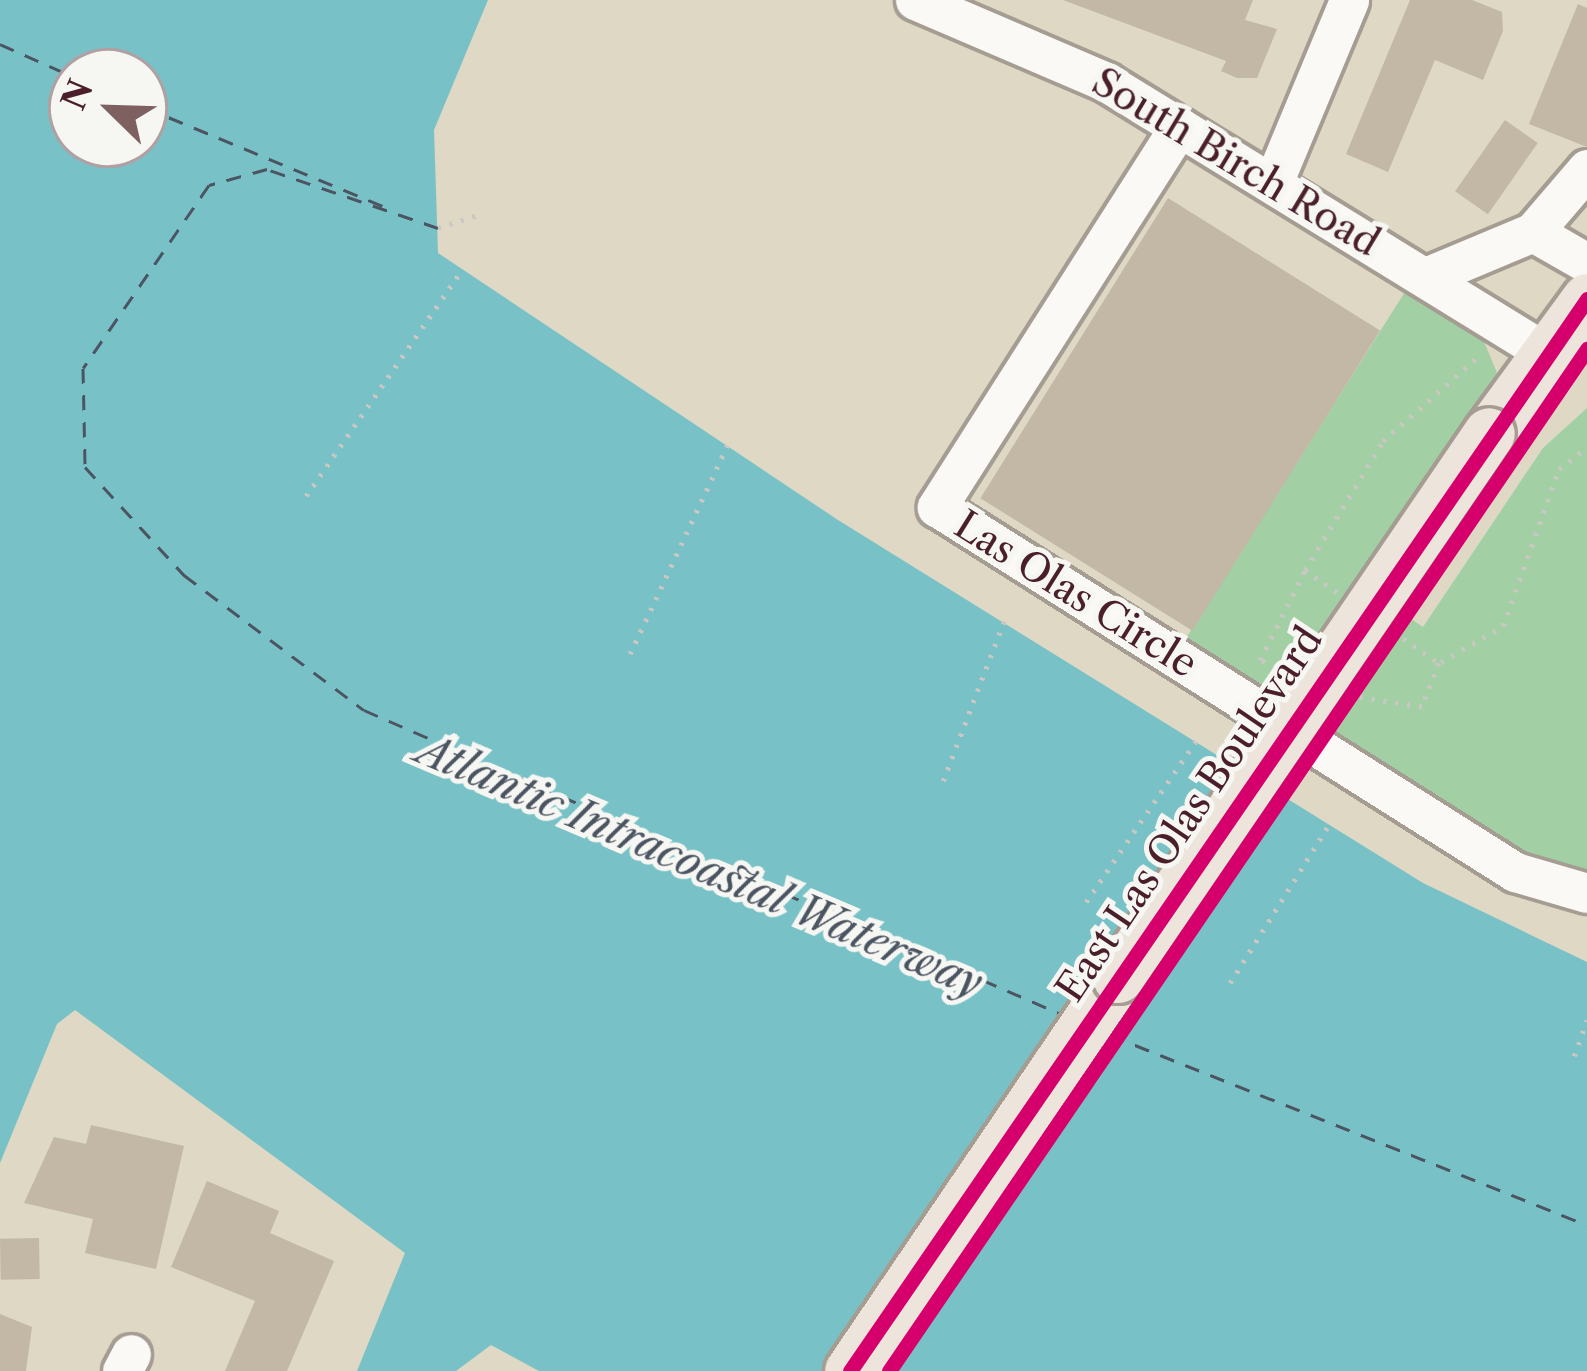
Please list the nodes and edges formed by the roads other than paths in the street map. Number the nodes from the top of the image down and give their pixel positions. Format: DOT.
graph roads {
  1 [pos="1349,0"];
  2 [pos="931,3"];
  3 [pos="1179,127"];
  4 [pos="1587,169"];
  5 [pos="1273,183"];
  6 [pos="1533,232"];
  7 [pos="1587,263"];
  8 [pos="1428,276"];
  9 [pos="1587,299"];
  10 [pos="1565,350"];
  11 [pos="1502,441"];
  12 [pos="1587,893"];
  13 [pos="850,1371"];
  14 [pos="890,1371"];
  1 -- 5 [label="street"];
  2 -- 3 [label="street, South Birch Road"];
  3 -- 5 [label="street, South Birch Road"];
  3 -- 12 [label="street, Las Olas Circle"];
  4 -- 6 [label="street"];
  5 -- 8 [label="street, South Birch Road"];
  6 -- 7 [label="street"];
  6 -- 8 [label="street"];
  8 -- 10 [label="street, South Birch Road"];
  9 -- 10 [label="main road, East Las Olas Boulevard"];
  10 -- 11 [label="main road, East Las Olas Boulevard"];
  11 -- 13 [label="main road, East Las Olas Boulevard, bridge"];
  11 -- 14 [label="main road, East Las Olas Boulevard"];
}
